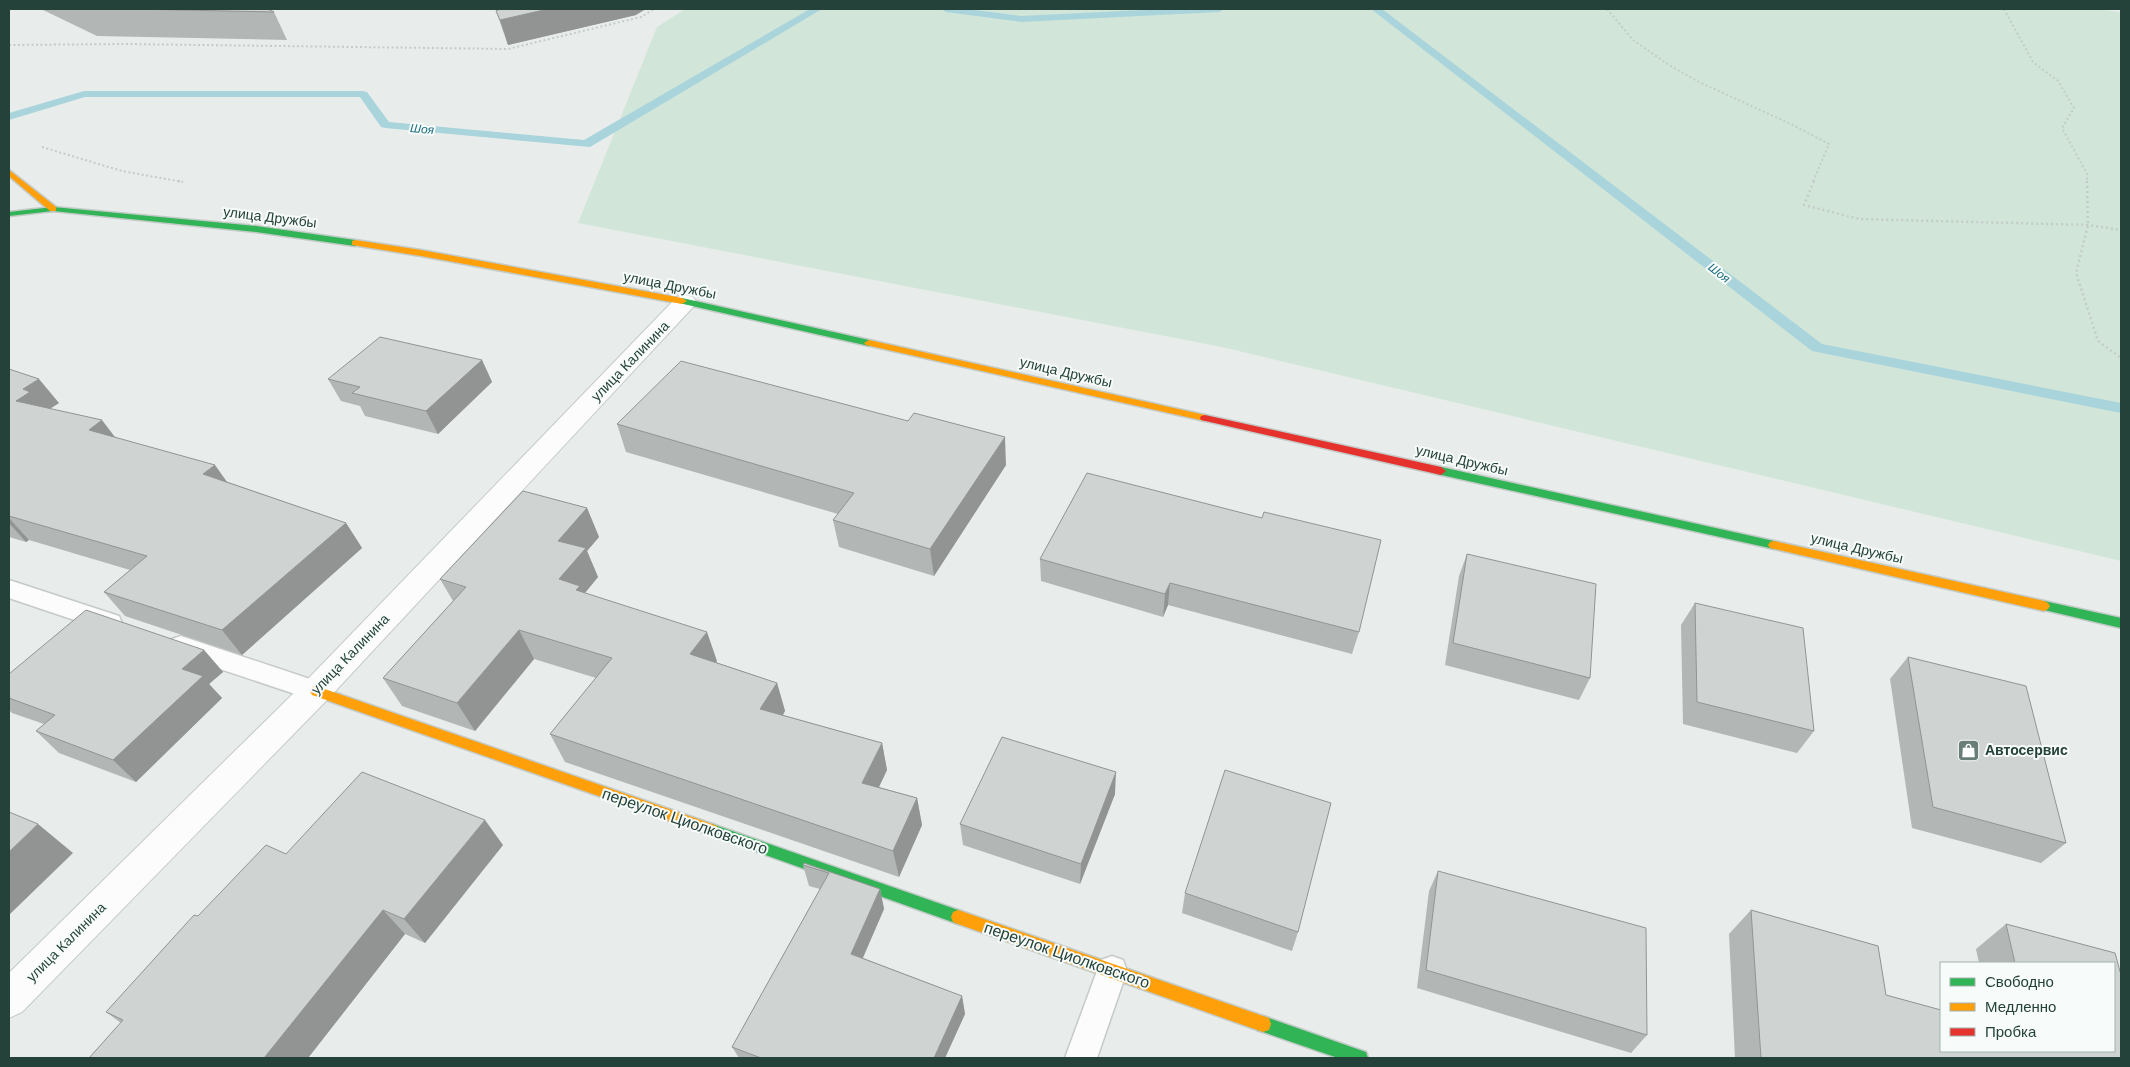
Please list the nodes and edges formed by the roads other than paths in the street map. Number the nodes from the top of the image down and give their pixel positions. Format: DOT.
graph roads {
  1 [pos="9,172"];
  2 [pos="53,208"];
  3 [pos="9,214"];
  4 [pos="685,302"];
  5 [pos="9,589"];
  6 [pos="2121,623"];
  7 [pos="130,629"];
  8 [pos="158,638"];
  9 [pos="316,691"];
  10 [pos="1112,971"];
  11 [pos="9,999"];
  12 [pos="1081,1058"];
  13 [pos="1360,1058"];
  1 -- 2 [label="main road"];
  2 -- 3 [label="main road, улица Дружбы"];
  2 -- 4 [label="main road, улица Дружбы"];
  4 -- 6 [label="main road, улица Дружбы"];
  4 -- 9 [label="street, улица Калинина"];
  5 -- 7 [label="lane"];
  8 -- 9 [label="lane, переулок Циолковского"];
  9 -- 10 [label="main road, переулок Циолковского"];
  9 -- 11 [label="street, улица Калинина"];
  10 -- 12 [label="lane"];
  10 -- 13 [label="main road, переулок Циолковского"];
}
